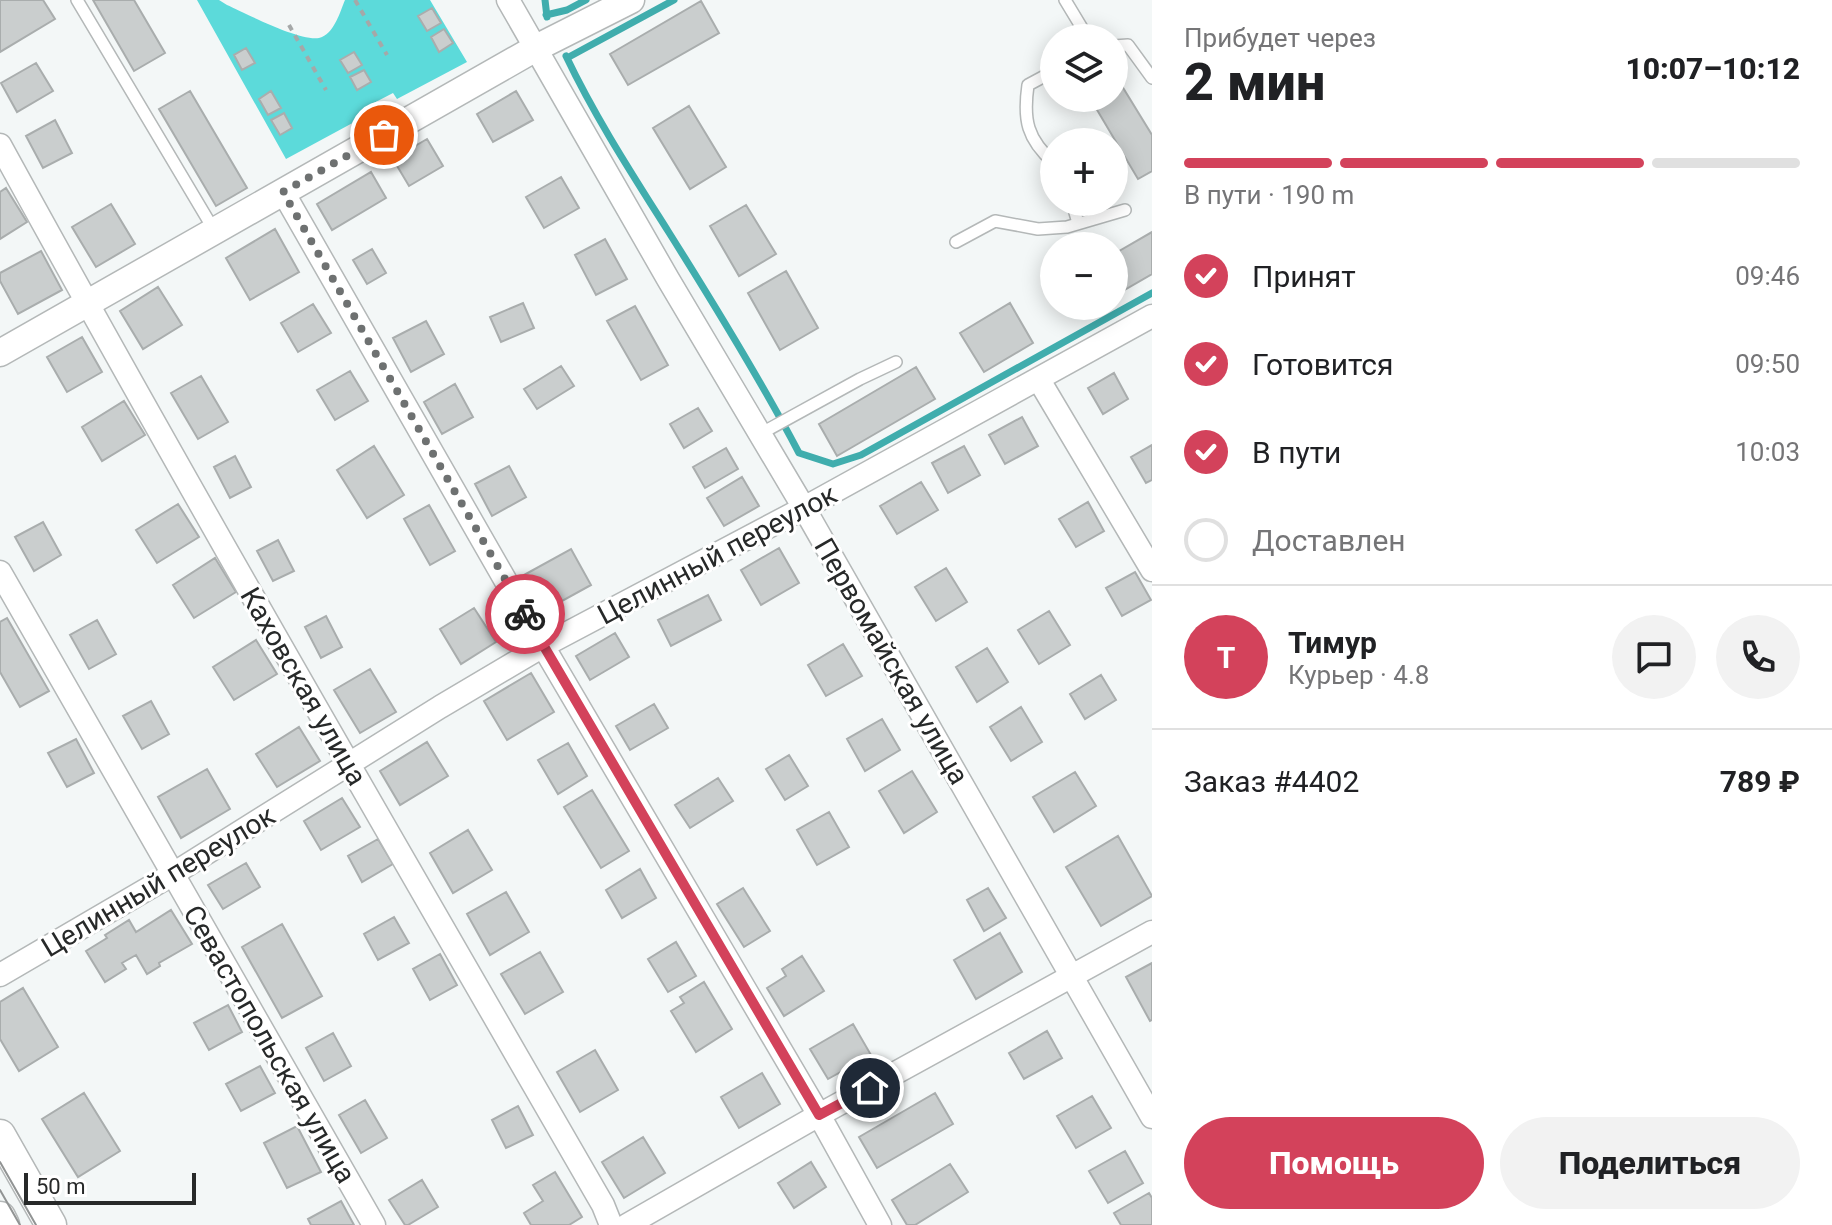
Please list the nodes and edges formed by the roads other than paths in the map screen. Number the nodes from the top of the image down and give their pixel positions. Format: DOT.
graph roads {
  1 [pos="77,0"];
  2 [pos="508,0"];
  3 [pos="631,0"];
  4 [pos="1065,0"];
  5 [pos="1080,24"];
  6 [pos="1128,45"];
  7 [pos="536,48"];
  8 [pos="1152,78"];
  9 [pos="1040,79"];
  10 [pos="0,145"];
  11 [pos="1040,149"];
  12 [pos="283,192"];
  13 [pos="1076,216"];
  14 [pos="1103,216"];
  15 [pos="1078,223"];
  16 [pos="215,230"];
  17 [pos="956,242"];
  18 [pos="86,303"];
  19 [pos="1152,316"];
  20 [pos="0,353"];
  21 [pos="896,362"];
  22 [pos="1039,380"];
  23 [pos="760,434"];
  24 [pos="804,508"];
  25 [pos="1152,570"];
  26 [pos="0,572"];
  27 [pos="543,646"];
  28 [pos="349,765"];
  29 [pos="173,874"];
  30 [pos="1152,932"];
  31 [pos="0,975"];
  32 [pos="1073,976"];
  33 [pos="819,1115"];
  34 [pos="1152,1117"];
  35 [pos="0,1135"];
  36 [pos="0,1217"];
  37 [pos="4,1225"];
  38 [pos="51,1225"];
  39 [pos="374,1225"];
  40 [pos="611,1225"];
  41 [pos="627,1225"];
  42 [pos="880,1225"];
  1 -- 16 [label="lane"];
  2 -- 7 [label="street, Первомайская улица"];
  3 -- 7 [label="street"];
  4 -- 5 [label="lane"];
  6 -- 8 [label="lane"];
  7 -- 12 [label="street"];
  7 -- 23 [label="street, Первомайская улица"];
  9 -- 11 [label="lane"];
  10 -- 18 [label="street, Каховская улица"];
  12 -- 16 [label="street"];
  12 -- 27 [label="street"];
  13 -- 15 [label="lane"];
  14 -- 15 [label="lane"];
  15 -- 17 [label="lane"];
  16 -- 18 [label="street"];
  18 -- 20 [label="street"];
  18 -- 28 [label="street, Каховская улица"];
  19 -- 22 [label="street, Целинный переулок"];
  21 -- 23 [label="lane"];
  22 -- 24 [label="street, Целинный переулок"];
  22 -- 25 [label="street"];
  23 -- 24 [label="street, Первомайская улица"];
  24 -- 27 [label="street, Целинный переулок"];
  24 -- 32 [label="street, Первомайская улица"];
  26 -- 29 [label="street, Севастопольская улица"];
  27 -- 28 [label="street, Целинный переулок"];
  27 -- 33 [label="street"];
  28 -- 29 [label="street, Целинный переулок"];
  28 -- 40 [label="street, Каховская улица"];
  29 -- 31 [label="street, Целинный переулок"];
  29 -- 39 [label="street, Севастопольская улица"];
  30 -- 32 [label="street"];
  32 -- 33 [label="street"];
  32 -- 34 [label="street, Первомайская улица"];
  33 -- 41 [label="street"];
  33 -- 42 [label="street"];
  35 -- 38 [label="main road"];
  36 -- 37 [label="main road"];
}
